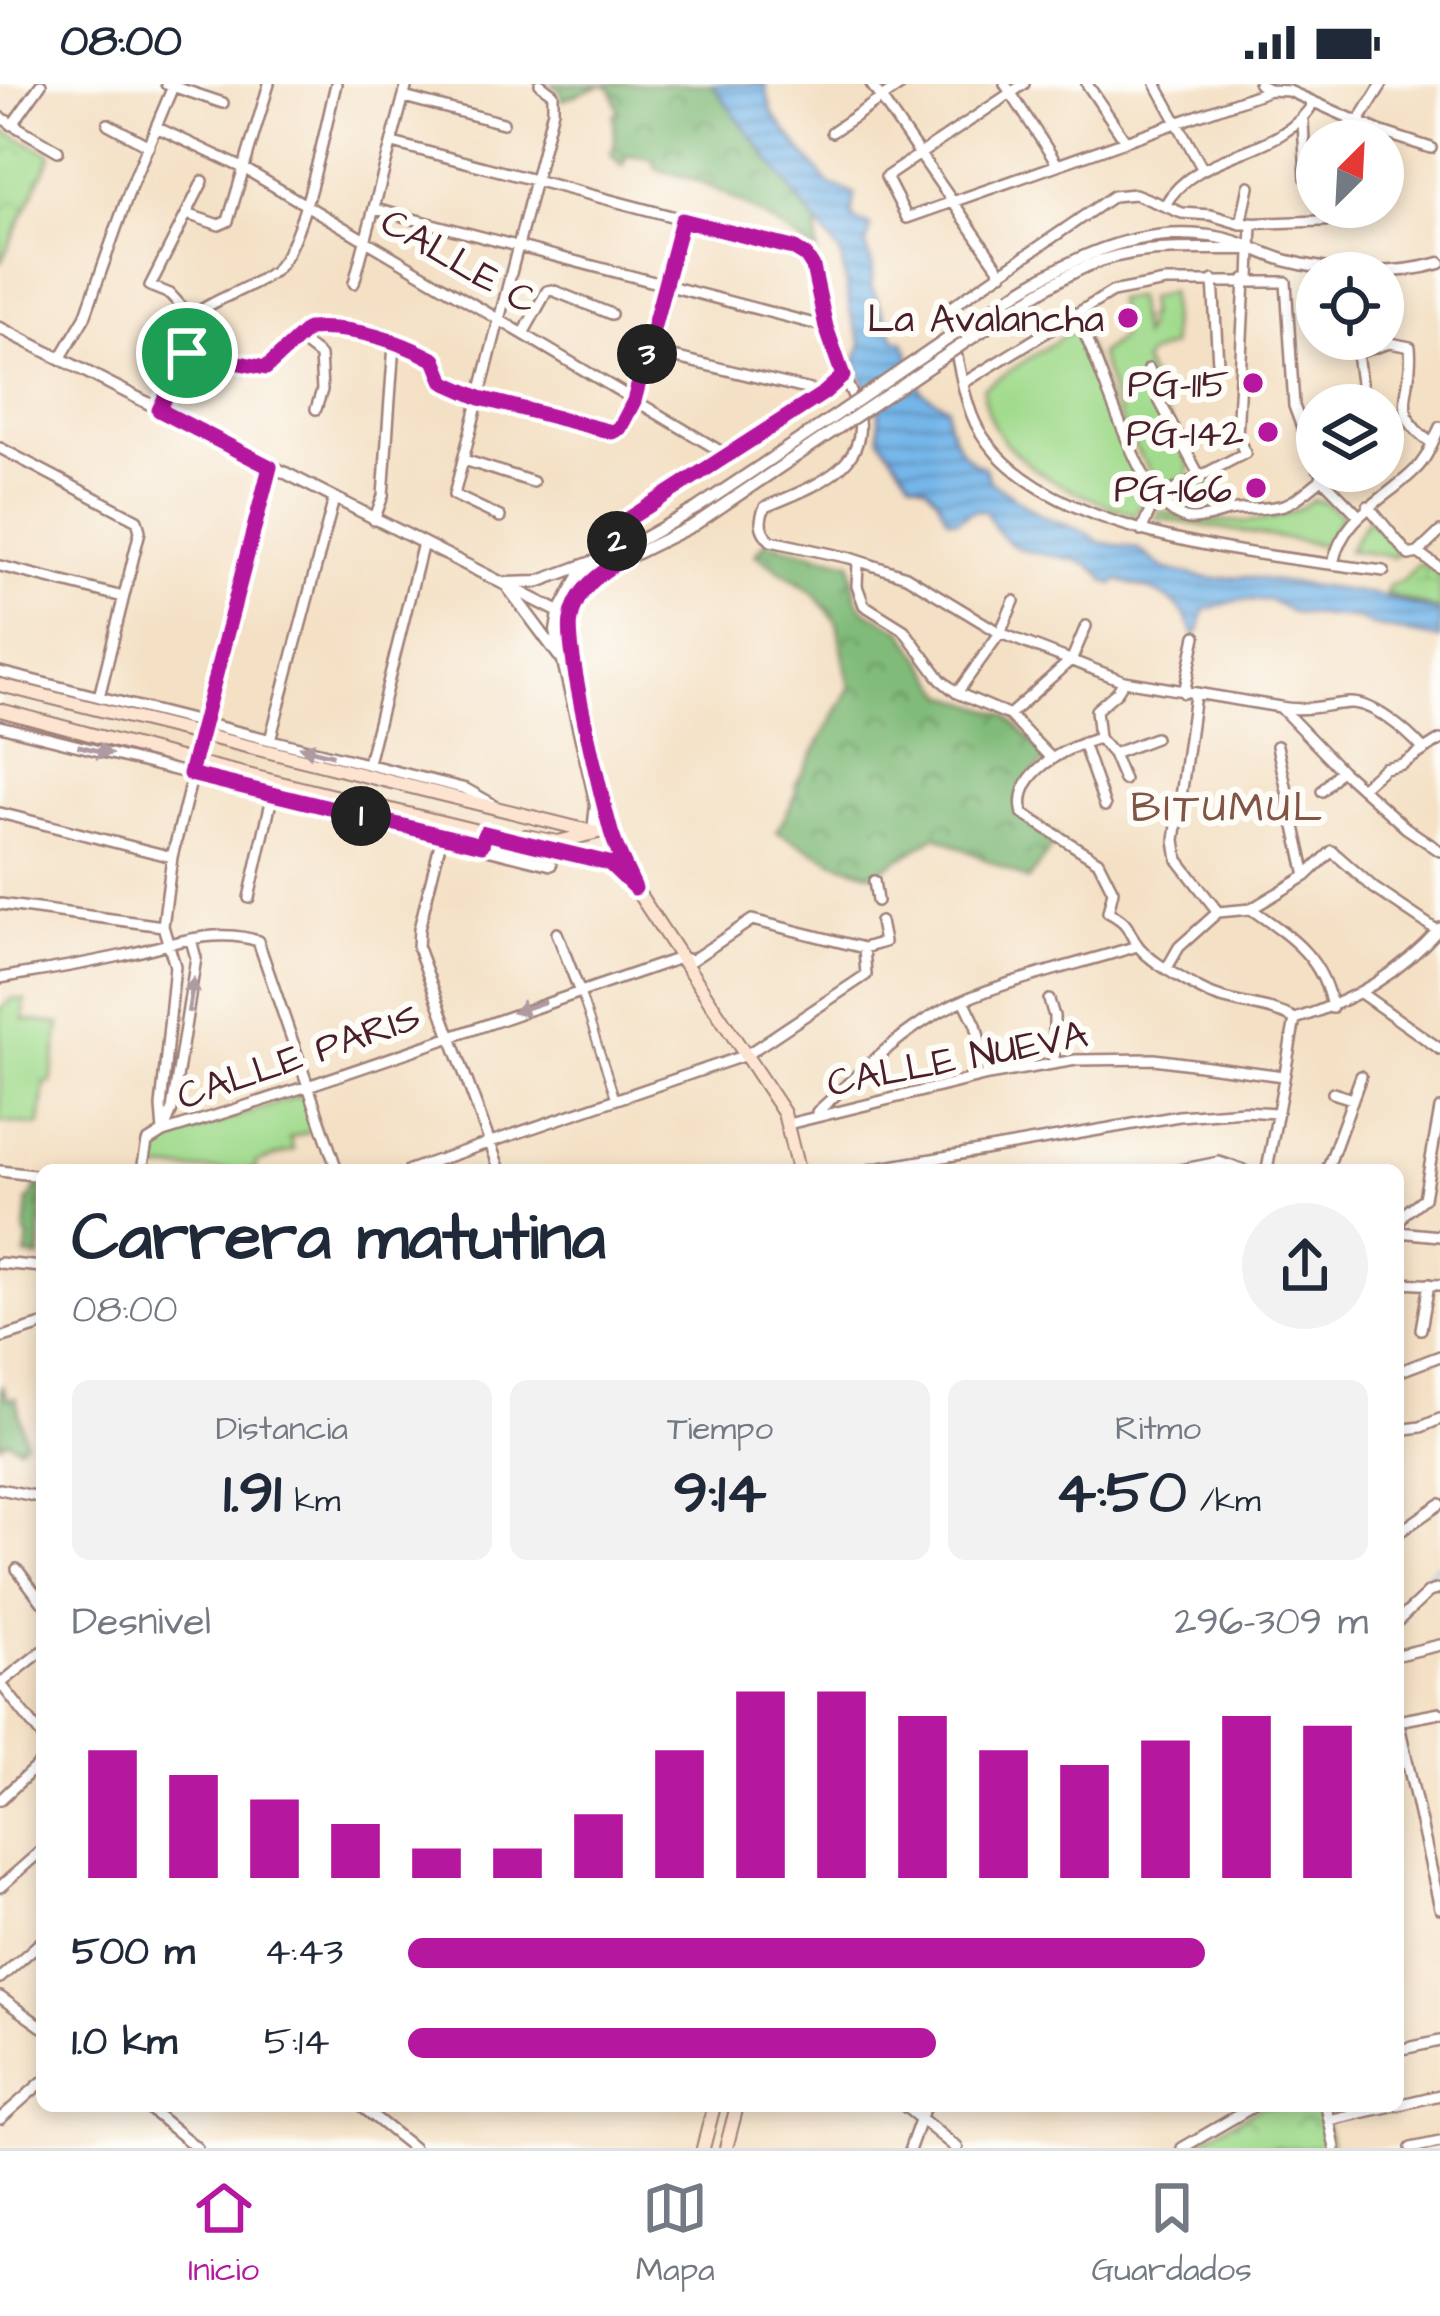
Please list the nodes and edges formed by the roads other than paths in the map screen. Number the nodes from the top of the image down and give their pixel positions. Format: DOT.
graph roads {
  1 [pos="41,84"];
  2 [pos="269,84"];
  3 [pos="337,84"];
  4 [pos="407,84"];
  5 [pos="540,84"];
  6 [pos="872,84"];
  7 [pos="902,84"];
  8 [pos="1024,84"];
  9 [pos="1087,84"];
  10 [pos="1156,84"];
  11 [pos="1259,84"];
  12 [pos="1382,84"];
  13 [pos="171,85"];
  14 [pos="1008,88"];
  15 [pos="1270,91"];
  16 [pos="404,97"];
  17 [pos="881,99"];
  18 [pos="1314,102"];
  19 [pos="223,103"];
  20 [pos="0,117"];
  21 [pos="1305,120"];
  22 [pos="1355,120"];
  23 [pos="502,123"];
  24 [pos="1178,123"];
  25 [pos="108,124"];
  26 [pos="12,125"];
  27 [pos="1296,126"];
  28 [pos="158,128"];
  29 [pos="832,132"];
  30 [pos="1404,138"];
  31 [pos="1125,140"];
  32 [pos="393,143"];
  33 [pos="149,146"];
  34 [pos="1431,148"];
  35 [pos="58,152"];
  36 [pos="919,156"];
  37 [pos="1057,164"];
  38 [pos="1202,168"];
  39 [pos="245,169"];
  40 [pos="535,180"];
  41 [pos="203,181"];
  42 [pos="1249,186"];
  43 [pos="953,202"];
  44 [pos="304,205"];
  45 [pos="1165,206"];
  46 [pos="375,209"];
  47 [pos="187,214"];
  48 [pos="682,220"];
  49 [pos="1296,222"];
  50 [pos="1247,224"];
  51 [pos="367,241"];
  52 [pos="519,245"];
  53 [pos="1249,248"];
  54 [pos="1440,262"];
  55 [pos="1296,263"];
  56 [pos="1404,266"];
  57 [pos="1002,273"];
  58 [pos="1248,279"];
  59 [pos="1214,280"];
  60 [pos="354,283"];
  61 [pos="664,284"];
  62 [pos="611,314"];
  63 [pos="1073,314"];
  64 [pos="191,317"];
  65 [pos="500,318"];
  66 [pos="826,327"];
  67 [pos="0,328"];
  68 [pos="524,332"];
  69 [pos="297,338"];
  70 [pos="394,344"];
  71 [pos="1404,345"];
  72 [pos="648,351"];
  73 [pos="187,353"];
  74 [pos="60,359"];
  75 [pos="1218,363"];
  76 [pos="1149,369"];
  77 [pos="843,376"];
  78 [pos="965,382"];
  79 [pos="824,393"];
  80 [pos="480,398"];
  81 [pos="634,401"];
  82 [pos="316,409"];
  83 [pos="159,410"];
  84 [pos="1296,411"];
  85 [pos="1440,427"];
  86 [pos="1432,443"];
  87 [pos="0,448"];
  88 [pos="727,454"];
  89 [pos="464,460"];
  90 [pos="270,467"];
  91 [pos="1199,476"];
  92 [pos="533,482"];
  93 [pos="1299,492"];
  94 [pos="1341,492"];
  95 [pos="1159,498"];
  96 [pos="334,499"];
  97 [pos="1363,511"];
  98 [pos="500,517"];
  99 [pos="374,520"];
  100 [pos="1141,531"];
  101 [pos="1440,532"];
  102 [pos="423,543"];
  103 [pos="1418,553"];
  104 [pos="623,555"];
  105 [pos="601,559"];
  106 [pos="858,562"];
  107 [pos="1334,564"];
  108 [pos="0,566"];
  109 [pos="1440,568"];
  110 [pos="1384,571"];
  111 [pos="503,582"];
  112 [pos="123,597"];
  113 [pos="1014,602"];
  114 [pos="565,615"];
  115 [pos="1087,626"];
  116 [pos="1000,633"];
  117 [pos="1196,636"];
  118 [pos="1072,659"];
  119 [pos="562,662"];
  120 [pos="0,672"];
  121 [pos="1124,681"];
  122 [pos="0,685"];
  123 [pos="957,693"];
  124 [pos="1190,694"];
  125 [pos="99,697"];
  126 [pos="1280,707"];
  127 [pos="0,710"];
  128 [pos="1009,715"];
  129 [pos="0,726"];
  130 [pos="201,730"];
  131 [pos="1155,738"];
  132 [pos="1099,739"];
  133 [pos="270,740"];
  134 [pos="1440,740"];
  135 [pos="1083,743"];
  136 [pos="1277,746"];
  137 [pos="1424,749"];
  138 [pos="1113,754"];
  139 [pos="1052,759"];
  140 [pos="368,764"];
  141 [pos="192,768"];
  142 [pos="1341,770"];
  143 [pos="1124,780"];
  144 [pos="1360,788"];
  145 [pos="1322,791"];
  146 [pos="273,793"];
  147 [pos="1105,806"];
  148 [pos="506,812"];
  149 [pos="0,813"];
  150 [pos="610,830"];
  151 [pos="593,832"];
  152 [pos="442,836"];
  153 [pos="483,839"];
  154 [pos="1440,851"];
  155 [pos="172,857"];
  156 [pos="609,863"];
  157 [pos="551,865"];
  158 [pos="1306,876"];
  159 [pos="874,880"];
  160 [pos="635,888"];
  161 [pos="249,898"];
  162 [pos="877,902"];
  163 [pos="0,904"];
  164 [pos="1251,909"];
  165 [pos="1219,912"];
  166 [pos="880,922"];
  167 [pos="163,926"];
  168 [pos="1439,929"];
  169 [pos="557,933"];
  170 [pos="191,940"];
  171 [pos="168,942"];
  172 [pos="1137,946"];
  173 [pos="864,948"];
  174 [pos="680,958"];
  175 [pos="1167,968"];
  176 [pos="0,979"];
  177 [pos="579,990"];
  178 [pos="1362,994"];
  179 [pos="1049,1000"];
  180 [pos="965,1002"];
  181 [pos="1332,1008"];
  182 [pos="1295,1019"];
  183 [pos="452,1034"];
  184 [pos="1440,1049"];
  185 [pos="746,1055"];
  186 [pos="1054,1063"];
  187 [pos="988,1075"];
  188 [pos="1283,1076"];
  189 [pos="1361,1076"];
  190 [pos="310,1088"];
  191 [pos="1334,1093"];
  192 [pos="1352,1099"];
  193 [pos="616,1100"];
  194 [pos="1440,1109"];
  195 [pos="1276,1113"];
  196 [pos="813,1116"];
  197 [pos="788,1124"];
  198 [pos="164,1132"];
  199 [pos="490,1144"];
  200 [pos="143,1164"];
  201 [pos="335,1164"];
  202 [pos="428,1164"];
  203 [pos="498,1164"];
  204 [pos="798,1164"];
  205 [pos="903,1164"];
  206 [pos="1268,1164"];
  207 [pos="1329,1164"];
  208 [pos="0,1171"];
  209 [pos="36,1175"];
  210 [pos="1404,1220"];
  211 [pos="1404,1225"];
  212 [pos="1440,1236"];
  213 [pos="0,1263"];
  214 [pos="36,1266"];
  215 [pos="1404,1283"];
  216 [pos="1434,1285"];
  217 [pos="36,1327"];
  218 [pos="1421,1329"];
  219 [pos="0,1338"];
  220 [pos="1440,1356"];
  221 [pos="1404,1370"];
  222 [pos="1440,1419"];
  223 [pos="1404,1429"];
  224 [pos="0,1489"];
  225 [pos="36,1493"];
  226 [pos="1440,1504"];
  227 [pos="1404,1529"];
  228 [pos="17,1568"];
  229 [pos="1440,1589"];
  230 [pos="36,1594"];
  231 [pos="1404,1615"];
  232 [pos="1440,1645"];
  233 [pos="1404,1654"];
  234 [pos="36,1656"];
  235 [pos="0,1684"];
  236 [pos="1440,1713"];
  237 [pos="1404,1720"];
  238 [pos="36,1729"];
  239 [pos="1404,1748"];
  240 [pos="36,1767"];
  241 [pos="0,1800"];
  242 [pos="36,1855"];
  243 [pos="0,1887"];
  244 [pos="1440,1908"];
  245 [pos="36,1946"];
  246 [pos="0,1978"];
  247 [pos="0,1997"];
  248 [pos="36,2023"];
  249 [pos="1440,2041"];
  250 [pos="1404,2049"];
  251 [pos="36,2087"];
  252 [pos="1440,2096"];
  253 [pos="1404,2103"];
  254 [pos="153,2112"];
  255 [pos="368,2112"];
  256 [pos="713,2112"];
  257 [pos="735,2112"];
  258 [pos="922,2112"];
  259 [pos="1244,2112"];
  260 [pos="1327,2112"];
  261 [pos="1364,2112"];
  262 [pos="0,2119"];
  263 [pos="1329,2120"];
  264 [pos="1440,2142"];
  265 [pos="197,2148"];
  266 [pos="413,2148"];
  267 [pos="704,2148"];
  268 [pos="726,2148"];
  269 [pos="910,2148"];
  270 [pos="957,2148"];
  271 [pos="1182,2148"];
  272 [pos="1335,2148"];
  273 [pos="1411,2148"];
  1 -- 26 [label="street"];
  2 -- 39 [label="street"];
  3 -- 44 [label="street"];
  4 -- 16 [label="street"];
  5 -- 40 [label="street"];
  6 -- 17 [label="street"];
  7 -- 17 [label="street"];
  8 -- 14 [label="street"];
  9 -- 31 [label="street"];
  10 -- 24 [label="street"];
  11 -- 15 [label="street"];
  12 -- 22 [label="street"];
  13 -- 19 [label="street"];
  13 -- 28 [label="street"];
  14 -- 36 [label="street"];
  14 -- 37 [label="street"];
  15 -- 18 [label="street"];
  15 -- 24 [label="street"];
  16 -- 23 [label="street"];
  16 -- 32 [label="street"];
  17 -- 29 [label="street"];
  17 -- 36 [label="street"];
  18 -- 21 [label="street"];
  18 -- 22 [label="street"];
  20 -- 26 [label="street"];
  24 -- 31 [label="street"];
  24 -- 38 [label="street"];
  25 -- 33 [label="street"];
  26 -- 35 [label="street"];
  27 -- 38 [label="street"];
  28 -- 33 [label="street"];
  28 -- 39 [label="street, CALLE C"];
  30 -- 34 [label="street"];
  31 -- 37 [label="street"];
  32 -- 40 [label="street"];
  32 -- 46 [label="street"];
  33 -- 74 [label="street"];
  36 -- 43 [label="street"];
  36 -- 43 [label="street"];
  37 -- 43 [label="street"];
  38 -- 45 [label="street"];
  39 -- 44 [label="street, CALLE C"];
  39 -- 47 [label="street"];
  40 -- 48 [label="street"];
  40 -- 52 [label="street"];
  41 -- 47 [label="street"];
  42 -- 50 [label="street"];
  43 -- 57 [label="street"];
  44 -- 51 [label="street, CALLE C"];
  44 -- 64 [label="street"];
  45 -- 50 [label="street"];
  45 -- 57 [label="street"];
  46 -- 51 [label="street"];
  46 -- 52 [label="street"];
  47 -- 64 [label="street"];
  48 -- 61 [label="street"];
  48 -- 66 [label="street"];
  49 -- 50 [label="street"];
  50 -- 53 [label="street"];
  51 -- 60 [label="street"];
  51 -- 65 [label="street, CALLE C"];
  52 -- 61 [label="street"];
  52 -- 65 [label="street"];
  53 -- 55 [label="street"];
  53 -- 58 [label="street"];
  53 -- 104 [label="street, bridge"];
  54 -- 56 [label="street"];
  57 -- 78 [label="street"];
  58 -- 59 [label="street"];
  58 -- 84 [label="street"];
  58 -- 91 [label="street"];
  59 -- 63 [label="street"];
  59 -- 75 [label="street"];
  61 -- 66 [label="street"];
  61 -- 72 [label="street"];
  62 -- 68 [label="street"];
  63 -- 78 [label="street"];
  63 -- 95 [label="street"];
  64 -- 73 [label="street"];
  65 -- 68 [label="street, CALLE C"];
  65 -- 80 [label="street"];
  66 -- 77 [label="street"];
  67 -- 74 [label="street"];
  68 -- 81 [label="street, CALLE C"];
  69 -- 70 [label="street"];
  69 -- 73 [label="street"];
  69 -- 82 [label="street"];
  70 -- 80 [label="street"];
  70 -- 99 [label="street"];
  71 -- 86 [label="street"];
  72 -- 79 [label="street"];
  72 -- 81 [label="street"];
  73 -- 83 [label="street"];
  74 -- 83 [label="street"];
  76 -- 91 [label="street"];
  77 -- 79 [label="street"];
  77 -- 106 [label="street"];
  78 -- 100 [label="street"];
  79 -- 88 [label="street"];
  80 -- 81 [label="street"];
  80 -- 89 [label="street"];
  81 -- 88 [label="street, CALLE C"];
  83 -- 90 [label="street"];
  85 -- 86 [label="street"];
  86 -- 97 [label="street"];
  87 -- 112 [label="street"];
  88 -- 104 [label="street"];
  89 -- 92 [label="street"];
  89 -- 98 [label="street"];
  90 -- 96 [label="street"];
  90 -- 130 [label="street"];
  91 -- 95 [label="street"];
  93 -- 95 [label="street"];
  94 -- 97 [label="street"];
  95 -- 100 [label="street"];
  96 -- 99 [label="street"];
  96 -- 133 [label="street"];
  97 -- 103 [label="street"];
  97 -- 107 [label="street"];
  99 -- 102 [label="street"];
  100 -- 107 [label="street"];
  101 -- 103 [label="street"];
  102 -- 111 [label="street"];
  102 -- 140 [label="street"];
  103 -- 109 [label="street"];
  104 -- 105 [label="street"];
  104 -- 114 [label="street"];
  105 -- 111 [label="street"];
  105 -- 114 [label="street"];
  106 -- 116 [label="street"];
  106 -- 123 [label="street"];
  107 -- 110 [label="street"];
  108 -- 112 [label="street"];
  111 -- 114 [label="street"];
  111 -- 119 [label="street"];
  112 -- 125 [label="street"];
  113 -- 116 [label="street"];
  114 -- 119 [label="street"];
  114 -- 150 [label="street"];
  115 -- 118 [label="street"];
  116 -- 118 [label="street"];
  116 -- 123 [label="street"];
  117 -- 124 [label="street"];
  118 -- 121 [label="street"];
  118 -- 128 [label="street"];
  119 -- 151 [label="street"];
  120 -- 125 [label="street"];
  121 -- 124 [label="street"];
  121 -- 132 [label="street"];
  122 -- 130 [label="main road"];
  123 -- 128 [label="street"];
  124 -- 126 [label="street"];
  124 -- 165 [label="street"];
  125 -- 130 [label="street"];
  126 -- 137 [label="street"];
  126 -- 142 [label="street"];
  127 -- 141 [label="main road"];
  128 -- 139 [label="street"];
  129 -- 141 [label="street, one-way"];
  130 -- 133 [label="street"];
  130 -- 141 [label="street"];
  130 -- 148 [label="main road"];
  131 -- 138 [label="street"];
  132 -- 135 [label="street"];
  132 -- 138 [label="street"];
  140 -- 133 [label="street, one-way"];
  134 -- 137 [label="street"];
  135 -- 139 [label="street"];
  135 -- 147 [label="street"];
  136 -- 158 [label="street"];
  137 -- 144 [label="street"];
  138 -- 143 [label="street"];
  139 -- 172 [label="street"];
  140 -- 148 [label="street"];
  141 -- 146 [label="street"];
  141 -- 153 [label="main road"];
  141 -- 155 [label="street"];
  142 -- 144 [label="street"];
  142 -- 145 [label="street"];
  144 -- 154 [label="street"];
  146 -- 152 [label="street"];
  146 -- 161 [label="street"];
  148 -- 151 [label="main road"];
  149 -- 155 [label="street"];
  150 -- 151 [label="main road"];
  150 -- 160 [label="main road"];
  151 -- 153 [label="main road"];
  151 -- 156 [label="main road"];
  152 -- 153 [label="street"];
  152 -- 183 [label="street"];
  153 -- 156 [label="main road"];
  153 -- 157 [label="street"];
  155 -- 167 [label="street"];
  156 -- 160 [label="main road"];
  158 -- 164 [label="street"];
  158 -- 168 [label="street"];
  159 -- 162 [label="street"];
  160 -- 174 [label="main road"];
  163 -- 167 [label="street"];
  164 -- 165 [label="street"];
  164 -- 181 [label="street"];
  165 -- 175 [label="street"];
  166 -- 173 [label="street"];
  167 -- 171 [label="street"];
  168 -- 178 [label="street"];
  169 -- 177 [label="street"];
  170 -- 171 [label="street"];
  170 -- 190 [label="street"];
  198 -- 170 [label="street, one-way"];
  171 -- 176 [label="street"];
  171 -- 198 [label="street"];
  172 -- 175 [label="street"];
  172 -- 180 [label="street"];
  173 -- 174 [label="street, CALLE PARIS"];
  173 -- 185 [label="street"];
  174 -- 177 [label="street, CALLE PARIS"];
  174 -- 185 [label="main road"];
  175 -- 182 [label="street"];
  177 -- 183 [label="street, CALLE PARIS, one-way"];
  177 -- 193 [label="street"];
  178 -- 181 [label="street"];
  178 -- 184 [label="street"];
  179 -- 186 [label="street"];
  180 -- 187 [label="street"];
  180 -- 196 [label="street"];
  181 -- 182 [label="street"];
  182 -- 188 [label="street"];
  183 -- 190 [label="street, CALLE PARIS"];
  183 -- 199 [label="street"];
  185 -- 193 [label="street"];
  185 -- 197 [label="main road"];
  186 -- 187 [label="street, CALLE NUEVA"];
  186 -- 188 [label="street, CALLE NUEVA"];
  187 -- 196 [label="street, CALLE NUEVA"];
  188 -- 195 [label="street"];
  189 -- 192 [label="street"];
  190 -- 198 [label="street, CALLE PARIS"];
  190 -- 201 [label="street"];
  191 -- 192 [label="street"];
  192 -- 207 [label="street"];
  193 -- 199 [label="street"];
  194 -- 210 [label="street"];
  195 -- 205 [label="street"];
  195 -- 206 [label="street"];
  196 -- 197 [label="street, CALLE NUEVA"];
  197 -- 204 [label="main road"];
  198 -- 200 [label="street"];
  199 -- 202 [label="street"];
  199 -- 203 [label="street"];
  208 -- 209 [label="street"];
  211 -- 212 [label="street"];
  213 -- 214 [label="street"];
  215 -- 216 [label="street"];
  216 -- 218 [label="street"];
  217 -- 219 [label="street"];
  220 -- 221 [label="street"];
  222 -- 223 [label="street"];
  224 -- 225 [label="street"];
  226 -- 227 [label="street"];
  228 -- 230 [label="street"];
  229 -- 231 [label="street"];
  232 -- 233 [label="street"];
  234 -- 235 [label="street"];
  235 -- 238 [label="street"];
  236 -- 237 [label="street"];
  239 -- 244 [label="street"];
  240 -- 241 [label="street"];
  242 -- 243 [label="street"];
  245 -- 246 [label="street"];
  247 -- 248 [label="street"];
  249 -- 250 [label="street"];
  251 -- 262 [label="street"];
  252 -- 253 [label="street"];
  254 -- 265 [label="street"];
  255 -- 266 [label="street"];
  256 -- 267 [label="main road"];
  257 -- 268 [label="main road"];
  258 -- 269 [label="street"];
  258 -- 270 [label="street"];
  259 -- 271 [label="street"];
  260 -- 263 [label="street"];
  261 -- 263 [label="street"];
  263 -- 272 [label="street"];
  264 -- 273 [label="street"];
}
